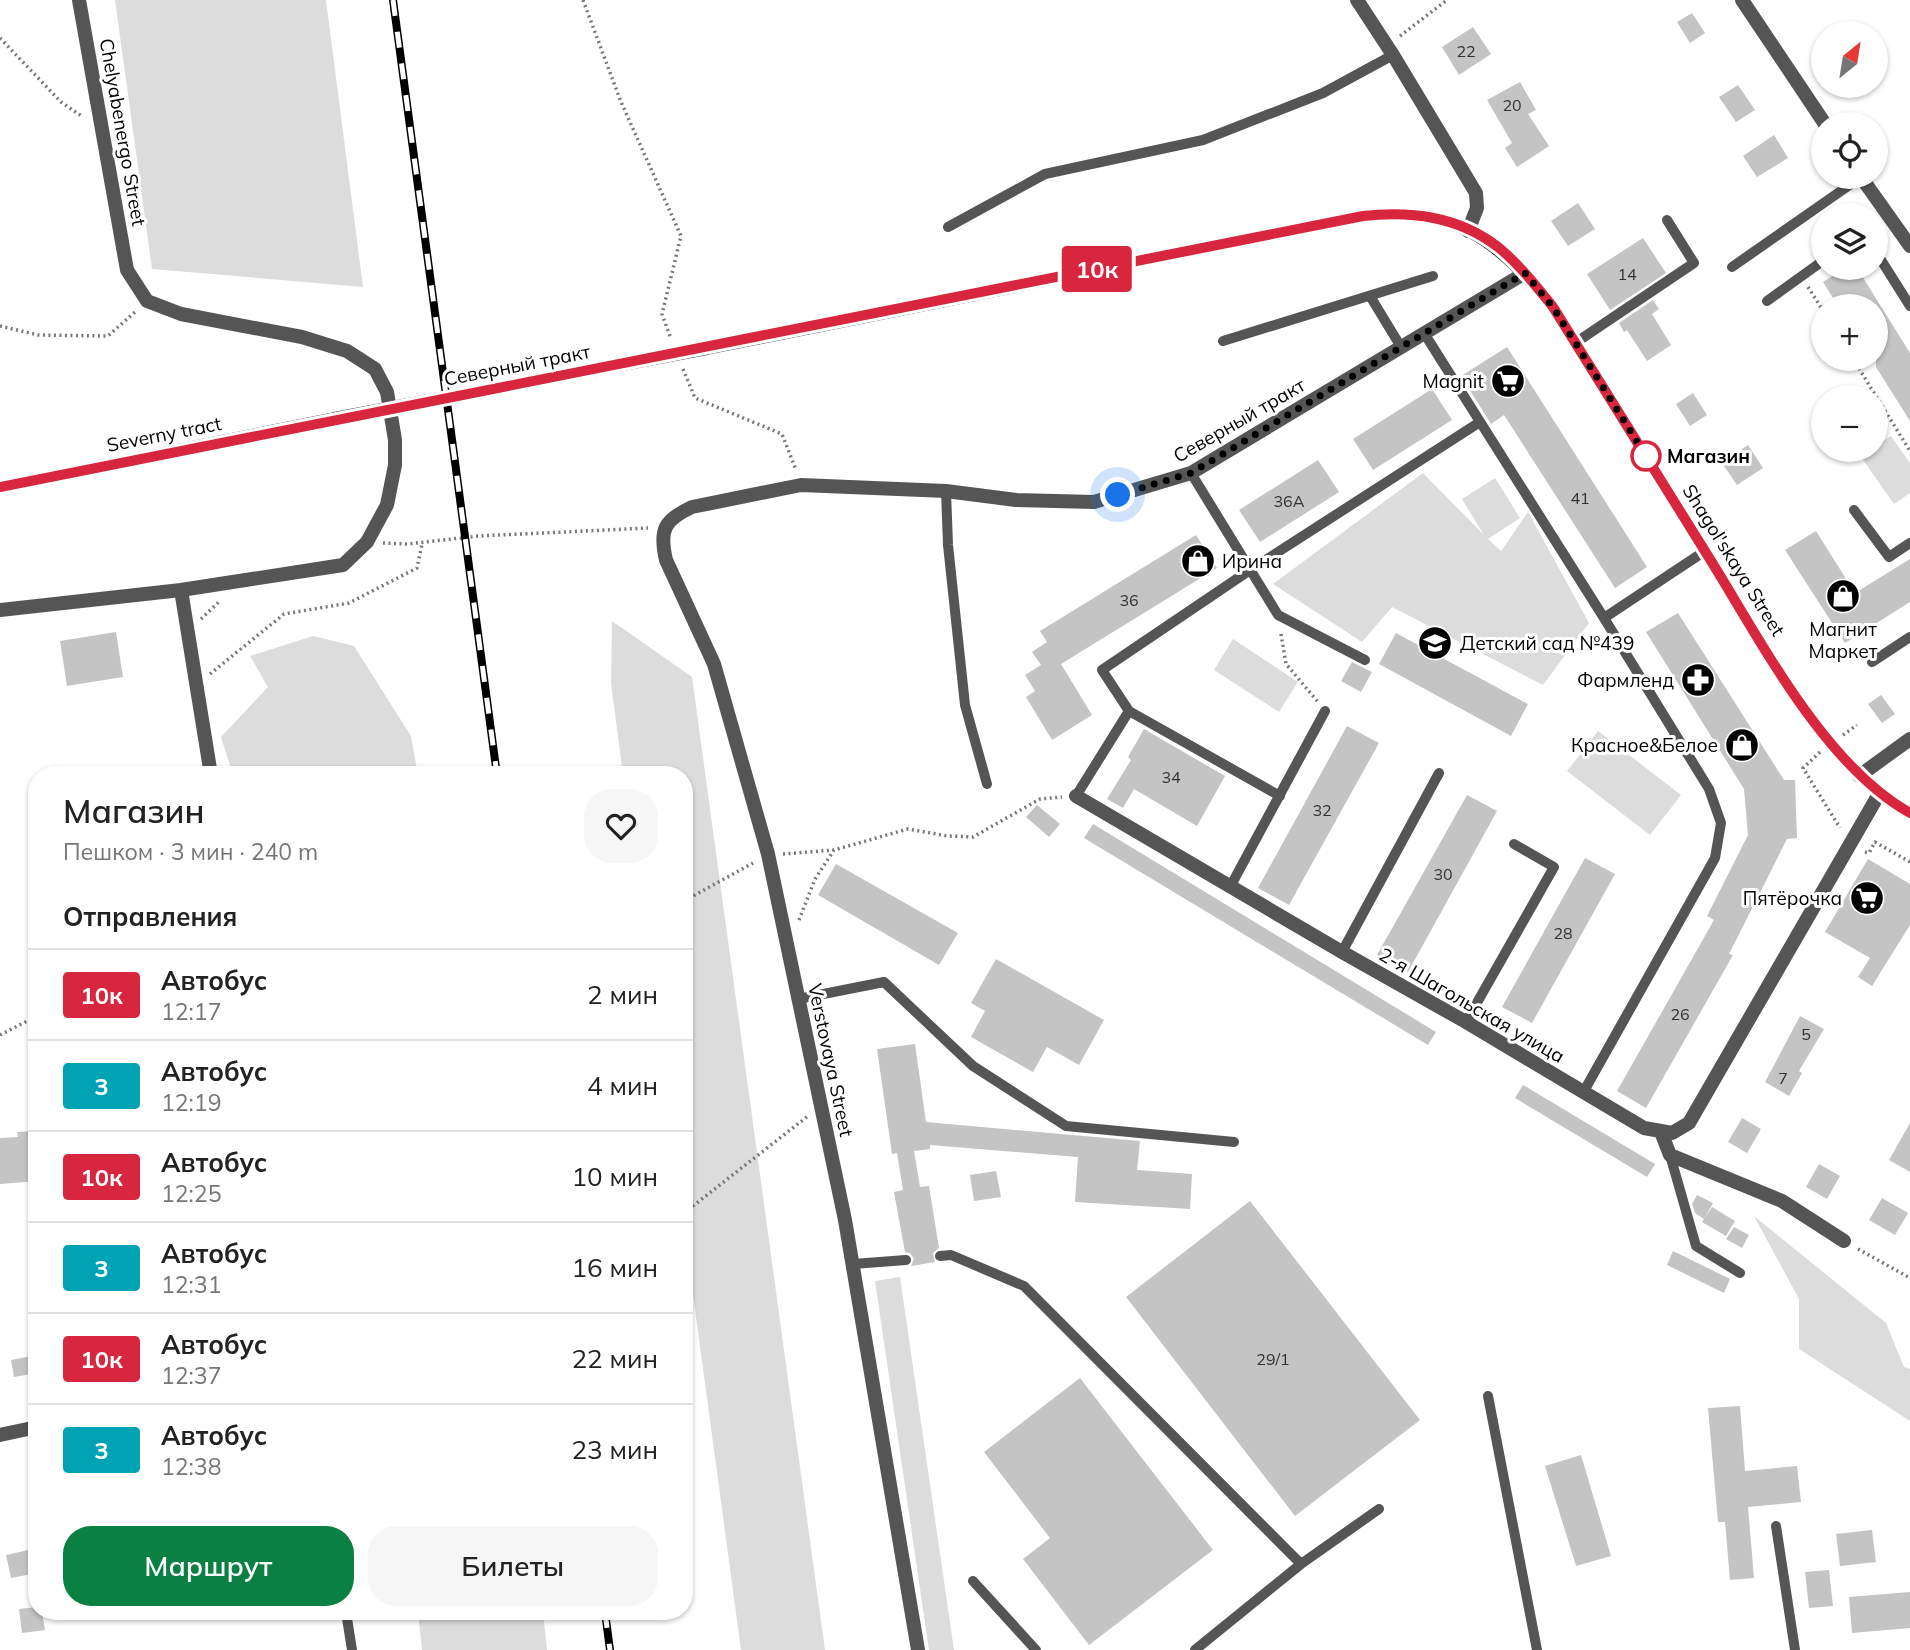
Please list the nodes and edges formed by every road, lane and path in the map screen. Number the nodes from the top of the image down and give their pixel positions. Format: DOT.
graph roads {
  1 [pos="79,0"];
  2 [pos="583,0"];
  3 [pos="1357,0"];
  4 [pos="1447,0"];
  5 [pos="1742,0"];
  6 [pos="0,38"];
  7 [pos="1390,50"];
  8 [pos="1817,112"];
  9 [pos="104,132"];
  10 [pos="1844,189"];
  11 [pos="1667,220"];
  12 [pos="1888,224"];
  13 [pos="948,227"];
  14 [pos="1468,231"];
  15 [pos="1910,246"];
  16 [pos="1732,267"];
  17 [pos="1811,269"];
  18 [pos="1888,271"];
  19 [pos="1525,273"];
  20 [pos="1433,276"];
  21 [pos="1801,276"];
  22 [pos="1812,294"];
  23 [pos="1370,296"];
  24 [pos="147,301"];
  25 [pos="1767,301"];
  26 [pos="1910,306"];
  27 [pos="0,326"];
  28 [pos="1424,333"];
  29 [pos="1223,341"];
  30 [pos="1575,343"];
  31 [pos="1401,347"];
  32 [pos="676,350"];
  33 [pos="681,362"];
  34 [pos="1860,371"];
  35 [pos="335,419"];
  36 [pos="1480,422"];
  37 [pos="1910,451"];
  38 [pos="1191,473"];
  39 [pos="801,485"];
  40 [pos="0,487"];
  41 [pos="946,491"];
  42 [pos="1854,510"];
  43 [pos="664,528"];
  44 [pos="367,542"];
  45 [pos="422,543"];
  46 [pos="1910,543"];
  47 [pos="1705,551"];
  48 [pos="1250,570"];
  49 [pos="181,590"];
  50 [pos="0,610"];
  51 [pos="1278,615"];
  52 [pos="1604,618"];
  53 [pos="1910,637"];
  54 [pos="1365,660"];
  55 [pos="1872,662"];
  56 [pos="197,683"];
  57 [pos="1129,711"];
  58 [pos="1325,711"];
  59 [pos="1857,725"];
  60 [pos="1910,739"];
  61 [pos="1830,743"];
  62 [pos="210,766"];
  63 [pos="1439,773"];
  64 [pos="1860,776"];
  65 [pos="987,784"];
  66 [pos="1879,794"];
  67 [pos="1076,796"];
  68 [pos="1280,796"];
  69 [pos="1910,813"];
  70 [pos="1514,844"];
  71 [pos="1850,844"];
  72 [pos="834,850"];
  73 [pos="768,854"];
  74 [pos="1910,862"];
  75 [pos="1230,887"];
  76 [pos="693,896"];
  77 [pos="788,948"];
  78 [pos="1342,952"];
  79 [pos="798,999"];
  80 [pos="28,1021"];
  81 [pos="1466,1022"];
  82 [pos="0,1035"];
  83 [pos="1584,1091"];
  84 [pos="821,1106"];
  85 [pos="1661,1132"];
  86 [pos="1234,1142"];
  87 [pos="1670,1155"];
  88 [pos="693,1206"];
  89 [pos="1844,1241"];
  90 [pos="940,1256"];
  91 [pos="906,1260"];
  92 [pos="853,1264"];
  93 [pos="1740,1272"];
  94 [pos="1910,1278"];
  95 [pos="1488,1396"];
  96 [pos="28,1429"];
  97 [pos="0,1435"];
  98 [pos="1380,1509"];
  99 [pos="1776,1526"];
  100 [pos="1301,1564"];
  101 [pos="973,1581"];
  102 [pos="347,1620"];
  103 [pos="350,1650"];
  104 [pos="918,1650"];
  105 [pos="1036,1650"];
  106 [pos="1195,1650"];
  107 [pos="1537,1650"];
  108 [pos="1795,1650"];
  1 -- 9 [label="street, Chelyabenergo Street"];
  2 -- 32 [label="path"];
  3 -- 7 [label="street"];
  4 -- 7 [label="path"];
  5 -- 8 [label="street"];
  6 -- 9 [label="path"];
  7 -- 13 [label="lane"];
  7 -- 14 [label="street"];
  9 -- 24 [label="street, Chelyabenergo Street"];
  10 -- 16 [label="lane"];
  11 -- 30 [label="lane"];
  12 -- 15 [label="street"];
  14 -- 19 [label="main road, Shagol'skaya Street"];
  14 -- 35 [label="main road, Северный тракт, bridge"];
  17 -- 21 [label="lane"];
  18 -- 26 [label="lane"];
  19 -- 28 [label="street, Северный тракт"];
  19 -- 30 [label="main road, Shagol'skaya Street"];
  20 -- 23 [label="lane"];
  21 -- 22 [label="path"];
  21 -- 25 [label="lane"];
  23 -- 29 [label="lane"];
  23 -- 31 [label="lane"];
  24 -- 27 [label="path"];
  24 -- 44 [label="street"];
  28 -- 31 [label="street, Северный тракт"];
  28 -- 36 [label="lane"];
  30 -- 47 [label="main road, Shagol'skaya Street"];
  31 -- 38 [label="street, Северный тракт"];
  33 -- 39 [label="path"];
  34 -- 37 [label="path"];
  35 -- 40 [label="main road, Severny tract"];
  36 -- 48 [label="lane"];
  36 -- 52 [label="lane"];
  38 -- 41 [label="street, Северный тракт"];
  38 -- 48 [label="lane"];
  39 -- 41 [label="street, Северный тракт"];
  39 -- 43 [label="street, Северный тракт"];
  41 -- 65 [label="lane"];
  42 -- 46 [label="lane"];
  43 -- 45 [label="path"];
  43 -- 73 [label="street, Verstovaya Street"];
  44 -- 45 [label="path"];
  44 -- 49 [label="street"];
  45 -- 56 [label="path"];
  47 -- 52 [label="lane"];
  47 -- 61 [label="main road, Shagol'skaya Street"];
  48 -- 51 [label="lane"];
  48 -- 57 [label="lane"];
  49 -- 50 [label="street"];
  49 -- 56 [label="street"];
  51 -- 54 [label="lane"];
  51 -- 58 [label="path"];
  52 -- 83 [label="lane"];
  53 -- 55 [label="lane"];
  56 -- 62 [label="street"];
  57 -- 67 [label="lane"];
  57 -- 68 [label="lane"];
  58 -- 68 [label="lane"];
  59 -- 61 [label="path"];
  60 -- 64 [label="street"];
  61 -- 64 [label="main road, Shagol'skaya Street"];
  61 -- 71 [label="path"];
  63 -- 78 [label="lane"];
  64 -- 66 [label="main road, Shagol'skaya Street"];
  66 -- 69 [label="main road, Shagol'skaya Street"];
  66 -- 71 [label="street"];
  67 -- 72 [label="path"];
  67 -- 75 [label="street, 2-я Шагольская улица"];
  68 -- 75 [label="lane"];
  70 -- 81 [label="lane"];
  71 -- 74 [label="path"];
  71 -- 85 [label="street"];
  72 -- 73 [label="path"];
  72 -- 77 [label="path"];
  73 -- 76 [label="path"];
  73 -- 77 [label="street, Verstovaya Street"];
  75 -- 78 [label="street, 2-я Шагольская улица"];
  77 -- 79 [label="street, Verstovaya Street"];
  78 -- 81 [label="street, 2-я Шагольская улица"];
  79 -- 84 [label="street, Verstovaya Street"];
  79 -- 86 [label="lane"];
  80 -- 82 [label="path"];
  81 -- 83 [label="street, 2-я Шагольская улица"];
  83 -- 85 [label="street, 2-я Шагольская улица"];
  84 -- 88 [label="path"];
  84 -- 92 [label="street, Verstovaya Street"];
  85 -- 87 [label="street"];
  87 -- 89 [label="street"];
  87 -- 93 [label="lane"];
  89 -- 94 [label="path"];
  90 -- 100 [label="lane"];
  91 -- 92 [label="lane"];
  92 -- 104 [label="street, Verstovaya Street"];
  95 -- 107 [label="lane"];
  96 -- 97 [label="street"];
  98 -- 100 [label="lane"];
  99 -- 108 [label="lane"];
  100 -- 106 [label="lane"];
  101 -- 105 [label="lane"];
  102 -- 103 [label="lane"];
}
